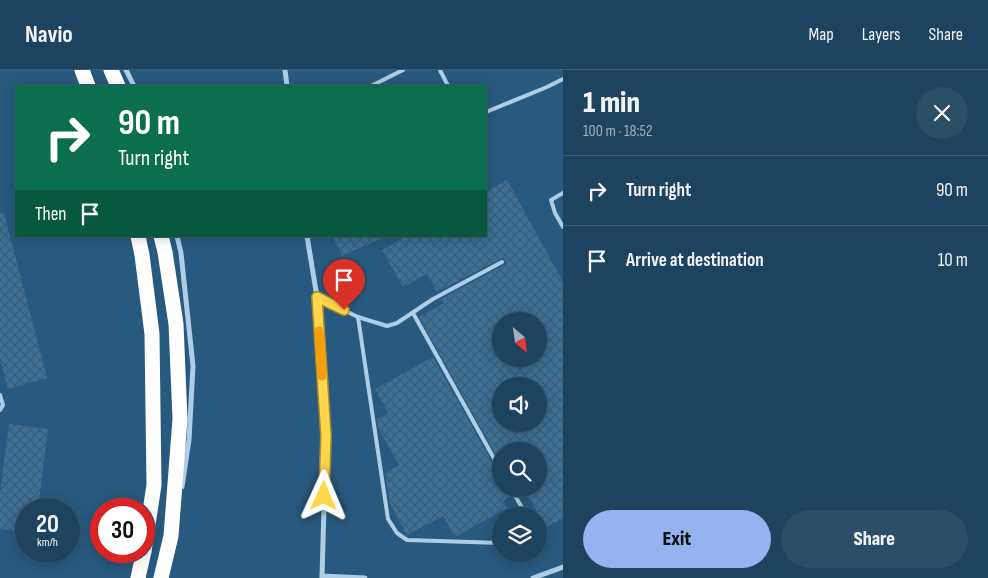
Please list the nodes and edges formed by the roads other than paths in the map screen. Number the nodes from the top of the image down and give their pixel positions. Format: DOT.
graph roads {
  1 [pos="82,70"];
  2 [pos="111,70"];
  3 [pos="126,70"];
  4 [pos="285,70"];
  5 [pos="402,70"];
  6 [pos="440,70"];
  7 [pos="563,79"];
  8 [pos="88,85"];
  9 [pos="118,85"];
  10 [pos="134,85"];
  11 [pos="287,85"];
  12 [pos="373,85"];
  13 [pos="448,85"];
  14 [pos="487,112"];
  15 [pos="563,193"];
  16 [pos="563,227"];
  17 [pos="138,237"];
  18 [pos="161,237"];
  19 [pos="177,237"];
  20 [pos="307,237"];
  21 [pos="502,262"];
  22 [pos="317,297"];
  23 [pos="413,313"];
  24 [pos="358,317"];
  25 [pos="0,395"];
  26 [pos="0,410"];
  27 [pos="492,455"];
  28 [pos="152,498"];
  29 [pos="171,536"];
  30 [pos="492,543"];
  31 [pos="141,563"];
  32 [pos="563,567"];
  33 [pos="322,577"];
  34 [pos="138,578"];
  35 [pos="161,578"];
  36 [pos="365,578"];
  37 [pos="535,578"];
  1 -- 8 [label="highway"];
  2 -- 9 [label="highway"];
  3 -- 10 [label="street"];
  4 -- 11 [label="street"];
  5 -- 12 [label="lane"];
  6 -- 13 [label="lane"];
  7 -- 14 [label="lane"];
  15 -- 16 [label="lane"];
  17 -- 28 [label="highway"];
  18 -- 29 [label="highway"];
  19 -- 29 [label="street"];
  20 -- 22 [label="street"];
  21 -- 23 [label="lane"];
  22 -- 24 [label="lane"];
  22 -- 33 [label="street"];
  23 -- 24 [label="lane"];
  23 -- 27 [label="lane"];
  24 -- 30 [label="lane"];
  25 -- 26 [label="lane"];
  29 -- 35 [label="highway"];
  31 -- 34 [label="highway"];
  32 -- 37 [label="street"];
  33 -- 36 [label="street"];
}
